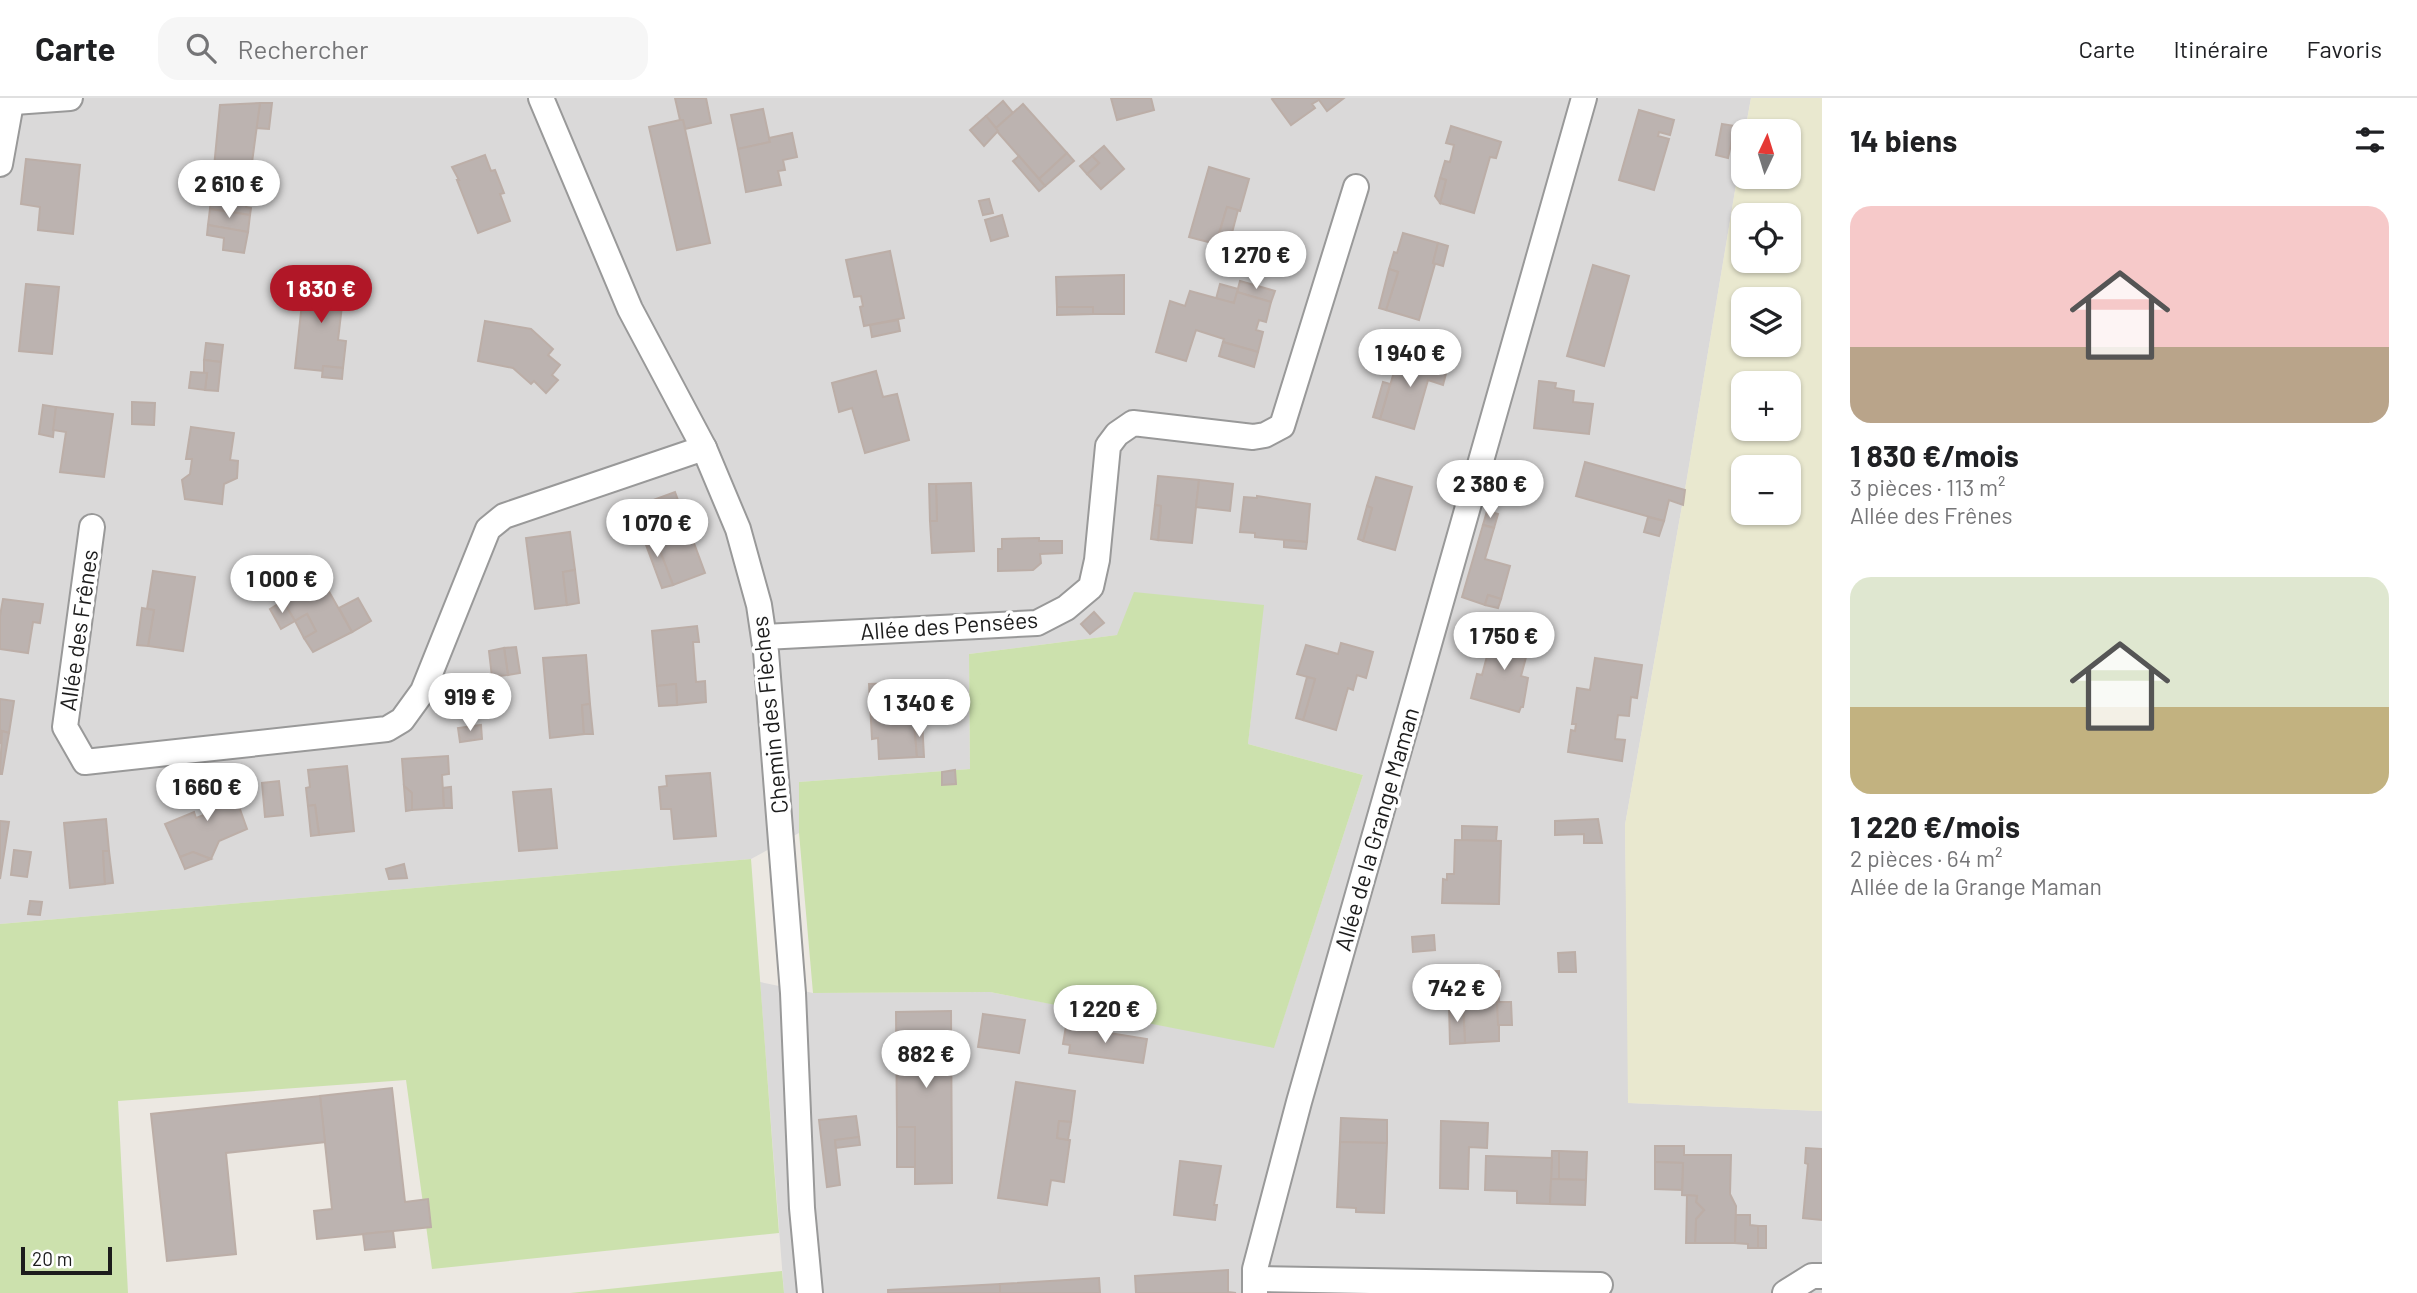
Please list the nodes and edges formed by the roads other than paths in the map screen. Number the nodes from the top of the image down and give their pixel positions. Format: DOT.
graph roads {
  1 [pos="69,98"];
  2 [pos="541,98"];
  3 [pos="1584,98"];
  4 [pos="6,103"];
  5 [pos="0,164"];
  6 [pos="1356,187"];
  7 [pos="704,448"];
  8 [pos="92,527"];
  9 [pos="764,637"];
  10 [pos="1822,1276"];
  11 [pos="1600,1285"];
  12 [pos="1255,1286"];
  13 [pos="810,1293"];
  14 [pos="1785,1293"];
  1 -- 4 [label="street"];
  2 -- 7 [label="street, Chemin des Flèches"];
  3 -- 12 [label="street, Allée de la Grange Maman"];
  4 -- 5 [label="street"];
  6 -- 9 [label="street, Allée des Pensées"];
  7 -- 8 [label="street, Allée des Frênes"];
  7 -- 9 [label="street, Chemin des Flèches"];
  9 -- 13 [label="street, Chemin des Flèches"];
  10 -- 14 [label="street"];
  11 -- 12 [label="street, Allée de la Grange Maman"];
}
